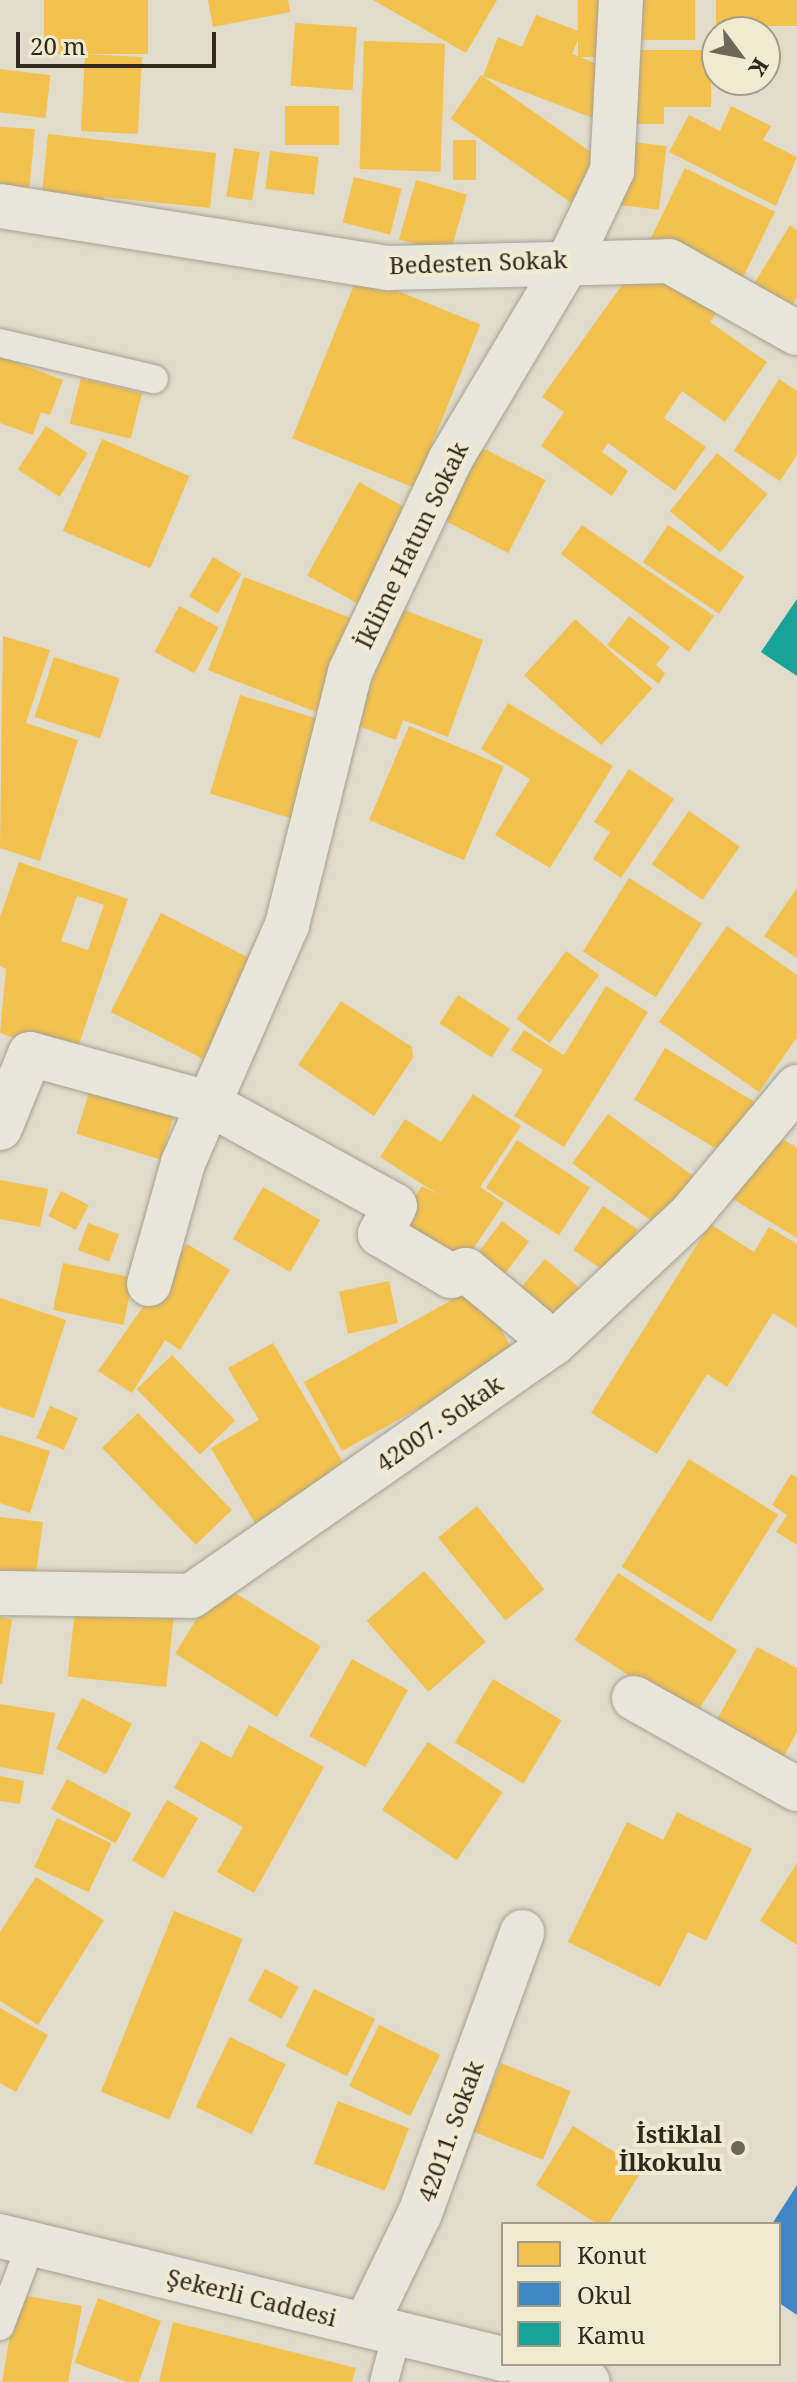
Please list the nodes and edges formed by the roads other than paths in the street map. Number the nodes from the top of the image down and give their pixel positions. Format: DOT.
graph roads {
  1 [pos="621,0"];
  2 [pos="0,206"];
  3 [pos="570,259"];
  4 [pos="797,333"];
  5 [pos="0,343"];
  6 [pos="154,379"];
  7 [pos="797,1087"];
  8 [pos="208,1103"];
  9 [pos="2,1111"];
  10 [pos="149,1284"];
  11 [pos="554,1343"];
  12 [pos="0,1593"];
  13 [pos="634,1698"];
  14 [pos="797,1789"];
  15 [pos="522,1932"];
  16 [pos="15,2240"];
  17 [pos="0,2326"];
  18 [pos="382,2327"];
  19 [pos="501,2358"];
  20 [pos="530,2366"];
  21 [pos="384,2382"];
  22 [pos="588,2382"];
  1 -- 3 [label="street, İklime Hatun Sokak"];
  2 -- 3 [label="street, Bedesten Sokak"];
  3 -- 4 [label="street, Bedesten Sokak"];
  3 -- 8 [label="street, İklime Hatun Sokak"];
  5 -- 6 [label="lane"];
  7 -- 11 [label="street, 42007. Sokak"];
  8 -- 9 [label="street"];
  8 -- 10 [label="street, İklime Hatun Sokak"];
  8 -- 11 [label="street"];
  11 -- 12 [label="street, 42007. Sokak"];
  13 -- 14 [label="street"];
  15 -- 18 [label="street, 42011. Sokak"];
  16 -- 17 [label="lane"];
  16 -- 18 [label="street, Şekerli Caddesi"];
  18 -- 19 [label="street, Şekerli Caddesi"];
  18 -- 21 [label="lane"];
  20 -- 22 [label="street"];
}
